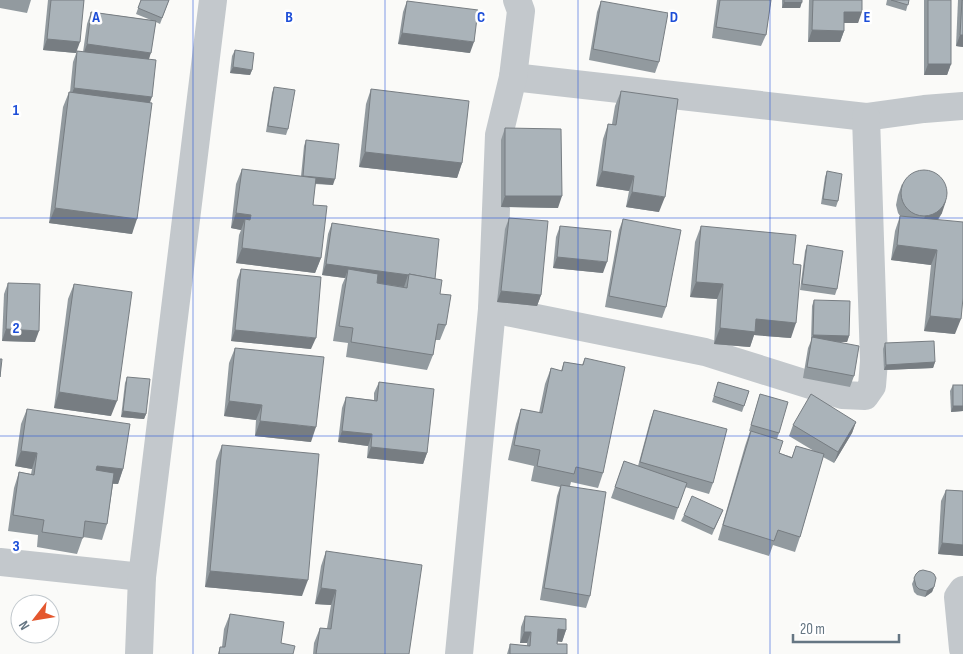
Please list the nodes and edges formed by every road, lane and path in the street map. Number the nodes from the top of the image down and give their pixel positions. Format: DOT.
graph roads {
  1 [pos="213,0"];
  2 [pos="517,0"];
  3 [pos="513,77"];
  4 [pos="963,106"];
  5 [pos="866,116"];
  6 [pos="492,309"];
  7 [pos="0,562"];
  8 [pos="142,578"];
  9 [pos="963,590"];
  10 [pos="963,649"];
  11 [pos="139,654"];
  12 [pos="459,654"];
  1 -- 8 [label="street"];
  2 -- 3 [label="street"];
  3 -- 5 [label="street"];
  3 -- 6 [label="street"];
  4 -- 5 [label="street"];
  5 -- 6 [label="street"];
  6 -- 12 [label="street"];
  7 -- 8 [label="street"];
  8 -- 11 [label="street"];
  9 -- 10 [label="street"];
}
